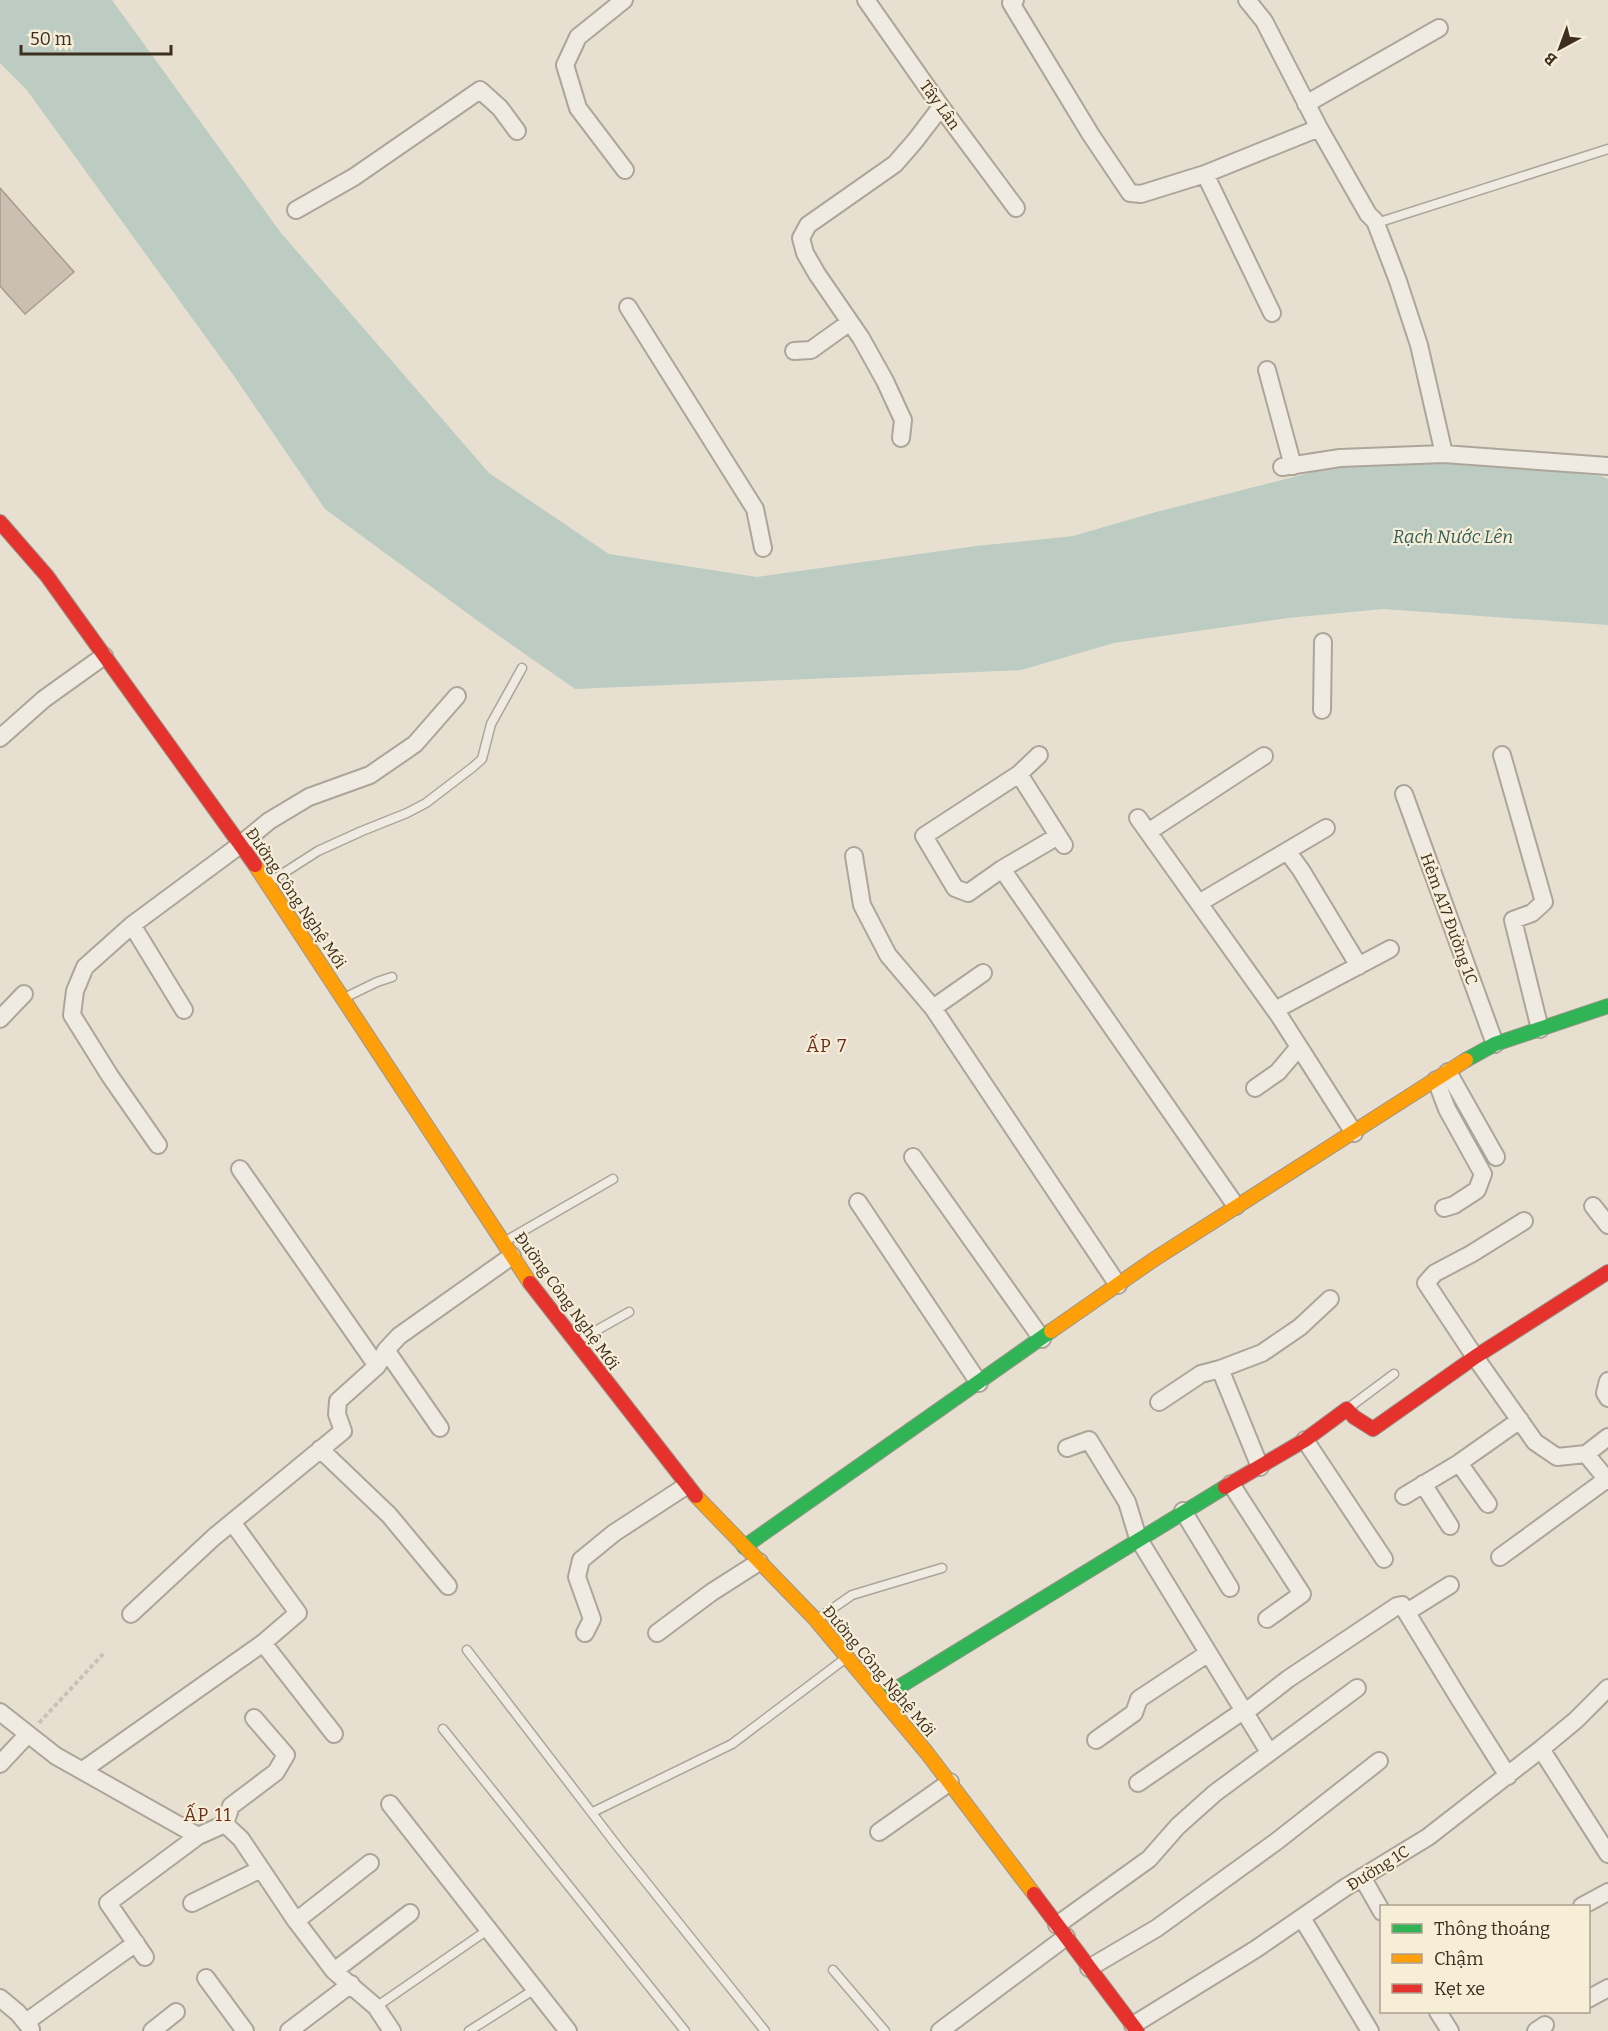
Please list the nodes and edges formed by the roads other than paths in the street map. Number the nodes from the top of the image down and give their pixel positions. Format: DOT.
graph roads {
  1 [pos="624,0"];
  2 [pos="866,0"];
  3 [pos="1247,0"];
  4 [pos="1012,1"];
  5 [pos="1438,28"];
  6 [pos="1306,104"];
  7 [pos="941,107"];
  8 [pos="1319,128"];
  9 [pos="517,131"];
  10 [pos="1608,149"];
  11 [pos="625,170"];
  12 [pos="1205,174"];
  13 [pos="1016,208"];
  14 [pos="296,210"];
  15 [pos="1375,221"];
  16 [pos="628,307"];
  17 [pos="1272,313"];
  18 [pos="850,322"];
  19 [pos="794,351"];
  20 [pos="1267,370"];
  21 [pos="901,438"];
  22 [pos="1444,454"];
  23 [pos="1608,466"];
  24 [pos="0,522"];
  25 [pos="763,548"];
  26 [pos="1323,642"];
  27 [pos="104,656"];
  28 [pos="522,668"];
  29 [pos="457,696"];
  30 [pos="1322,710"];
  31 [pos="0,738"];
  32 [pos="1039,755"];
  33 [pos="1502,755"];
  34 [pos="1264,756"];
  35 [pos="1019,774"];
  36 [pos="1404,794"];
  37 [pos="1326,828"];
  38 [pos="240,845"];
  39 [pos="1287,851"];
  40 [pos="854,856"];
  41 [pos="1002,869"];
  42 [pos="268,883"];
  43 [pos="1199,903"];
  44 [pos="132,925"];
  45 [pos="1390,949"];
  46 [pos="1359,966"];
  47 [pos="983,973"];
  48 [pos="392,977"];
  49 [pos="24,994"];
  50 [pos="343,998"];
  51 [pos="1608,1006"];
  52 [pos="933,1008"];
  53 [pos="184,1010"];
  54 [pos="1275,1010"];
  55 [pos="0,1019"];
  56 [pos="1540,1029"];
  57 [pos="1495,1044"];
  58 [pos="1299,1047"];
  59 [pos="1442,1076"];
  60 [pos="1256,1088"];
  61 [pos="1354,1133"];
  62 [pos="158,1145"];
  63 [pos="913,1157"];
  64 [pos="1496,1157"];
  65 [pos="240,1169"];
  66 [pos="613,1179"];
  67 [pos="858,1202"];
  68 [pos="1236,1206"];
  69 [pos="1593,1206"];
  70 [pos="1444,1208"];
  71 [pos="1524,1221"];
  72 [pos="1608,1225"];
  73 [pos="508,1249"];
  74 [pos="1608,1272"];
  75 [pos="1118,1285"];
  76 [pos="1330,1299"];
  77 [pos="629,1312"];
  78 [pos="1042,1339"];
  79 [pos="576,1342"];
  80 [pos="386,1350"];
  81 [pos="1475,1357"];
  82 [pos="376,1366"];
  83 [pos="1220,1369"];
  84 [pos="1394,1374"];
  85 [pos="1608,1381"];
  86 [pos="979,1383"];
  87 [pos="1608,1398"];
  88 [pos="1159,1402"];
  89 [pos="1347,1409"];
  90 [pos="1520,1420"];
  91 [pos="440,1428"];
  92 [pos="1608,1437"];
  93 [pos="1305,1440"];
  94 [pos="1066,1448"];
  95 [pos="320,1449"];
  96 [pos="1586,1454"];
  97 [pos="1459,1463"];
  98 [pos="1260,1467"];
  99 [pos="1607,1480"];
  100 [pos="1231,1484"];
  101 [pos="1423,1484"];
  102 [pos="686,1485"];
  103 [pos="1404,1496"];
  104 [pos="1488,1504"];
  105 [pos="1183,1511"];
  106 [pos="232,1522"];
  107 [pos="1450,1526"];
  108 [pos="1138,1539"];
  109 [pos="744,1548"];
  110 [pos="1500,1557"];
  111 [pos="1384,1559"];
  112 [pos="759,1562"];
  113 [pos="942,1568"];
  114 [pos="448,1586"];
  115 [pos="1450,1586"];
  116 [pos="1230,1588"];
  117 [pos="1407,1612"];
  118 [pos="131,1614"];
  119 [pos="1267,1619"];
  120 [pos="816,1620"];
  121 [pos="585,1633"];
  122 [pos="657,1633"];
  123 [pos="263,1643"];
  124 [pos="467,1650"];
  125 [pos="1207,1654"];
  126 [pos="847,1657"];
  127 [pos="1357,1688"];
  128 [pos="1608,1688"];
  129 [pos="881,1698"];
  130 [pos="1243,1711"];
  131 [pos="0,1712"];
  132 [pos="254,1718"];
  133 [pos="443,1729"];
  134 [pos="28,1734"];
  135 [pos="334,1734"];
  136 [pos="1096,1740"];
  137 [pos="1541,1749"];
  138 [pos="1269,1752"];
  139 [pos="1378,1761"];
  140 [pos="0,1764"];
  141 [pos="83,1770"];
  142 [pos="1508,1776"];
  143 [pos="950,1782"];
  144 [pos="1138,1783"];
  145 [pos="390,1803"];
  146 [pos="593,1812"];
  147 [pos="225,1824"];
  148 [pos="879,1832"];
  149 [pos="198,1836"];
  150 [pos="1608,1854"];
  151 [pos="370,1863"];
  152 [pos="261,1869"];
  153 [pos="1362,1877"];
  154 [pos="1608,1892"];
  155 [pos="192,1903"];
  156 [pos="1584,1905"];
  157 [pos="1380,1908"];
  158 [pos="410,1913"];
  159 [pos="1302,1918"];
  160 [pos="296,1922"];
  161 [pos="489,1929"];
  162 [pos="1061,1931"];
  163 [pos="1089,1968"];
  164 [pos="833,1970"];
  165 [pos="334,1971"];
  166 [pos="206,1978"];
  167 [pos="351,1984"];
  168 [pos="1608,1988"];
  169 [pos="536,1989"];
  170 [pos="0,1998"];
  171 [pos="1590,1998"];
  172 [pos="376,2007"];
  173 [pos="176,2012"];
  174 [pos="1439,2013"];
  175 [pos="29,2027"];
  176 [pos="297,2028"];
  177 [pos="1135,2028"];
  178 [pos="152,2031"];
  179 [pos="245,2031"];
  180 [pos="392,2031"];
  181 [pos="469,2031"];
  182 [pos="568,2031"];
  183 [pos="685,2031"];
  184 [pos="765,2031"];
  185 [pos="885,2031"];
  186 [pos="939,2031"];
  187 [pos="1370,2031"];
  188 [pos="1450,2031"];
  1 -- 11 [label="street"];
  2 -- 7 [label="street, Tây Lân"];
  3 -- 6 [label="street"];
  4 -- 12 [label="street"];
  5 -- 6 [label="street"];
  6 -- 8 [label="street"];
  7 -- 13 [label="street, Tây Lân"];
  7 -- 18 [label="street"];
  8 -- 12 [label="street"];
  8 -- 15 [label="street"];
  9 -- 14 [label="street"];
  10 -- 15 [label="lane"];
  12 -- 17 [label="street"];
  15 -- 22 [label="street"];
  16 -- 25 [label="street"];
  18 -- 19 [label="street"];
  18 -- 21 [label="street"];
  20 -- 22 [label="street"];
  22 -- 23 [label="street"];
  24 -- 27 [label="street, Đường Công Nghệ Mới"];
  26 -- 30 [label="street"];
  27 -- 31 [label="street"];
  27 -- 38 [label="street, Đường Công Nghệ Mới"];
  28 -- 42 [label="lane"];
  29 -- 38 [label="street"];
  32 -- 35 [label="street"];
  33 -- 56 [label="street"];
  34 -- 43 [label="street"];
  35 -- 41 [label="street"];
  35 -- 41 [label="street"];
  36 -- 57 [label="street, Hẻm A17 Đường 1C"];
  37 -- 39 [label="street"];
  38 -- 42 [label="street, Đường Công Nghệ Mới"];
  38 -- 44 [label="street"];
  39 -- 43 [label="street"];
  39 -- 46 [label="street"];
  40 -- 52 [label="street"];
  41 -- 68 [label="street"];
  42 -- 50 [label="street, Đường Công Nghệ Mới"];
  43 -- 54 [label="street"];
  44 -- 53 [label="street"];
  44 -- 62 [label="street"];
  45 -- 46 [label="street"];
  46 -- 54 [label="street"];
  47 -- 52 [label="street"];
  48 -- 50 [label="lane"];
  49 -- 55 [label="street"];
  50 -- 73 [label="street, Đường Công Nghệ Mới"];
  51 -- 56 [label="street"];
  52 -- 75 [label="street"];
  54 -- 58 [label="street"];
  56 -- 57 [label="street"];
  57 -- 59 [label="street"];
  58 -- 60 [label="street"];
  58 -- 61 [label="street"];
  59 -- 61 [label="street"];
  59 -- 64 [label="street"];
  59 -- 70 [label="street"];
  61 -- 68 [label="street"];
  63 -- 78 [label="street"];
  65 -- 82 [label="street"];
  66 -- 73 [label="lane"];
  67 -- 86 [label="street"];
  68 -- 75 [label="street"];
  69 -- 72 [label="street"];
  71 -- 81 [label="street"];
  73 -- 79 [label="street, Đường Công Nghệ Mới"];
  73 -- 80 [label="street"];
  74 -- 81 [label="street"];
  75 -- 78 [label="street"];
  76 -- 83 [label="street"];
  77 -- 79 [label="lane"];
  78 -- 86 [label="street"];
  79 -- 102 [label="street, Đường Công Nghệ Mới"];
  80 -- 82 [label="street"];
  80 -- 91 [label="street"];
  81 -- 89 [label="street"];
  81 -- 90 [label="street"];
  82 -- 95 [label="street"];
  83 -- 88 [label="street"];
  83 -- 98 [label="street"];
  84 -- 89 [label="lane"];
  85 -- 87 [label="street"];
  86 -- 109 [label="street"];
  89 -- 93 [label="street"];
  90 -- 96 [label="street"];
  90 -- 97 [label="street"];
  92 -- 96 [label="street"];
  93 -- 98 [label="street"];
  93 -- 111 [label="street"];
  94 -- 108 [label="street"];
  95 -- 106 [label="street"];
  95 -- 114 [label="street"];
  96 -- 99 [label="street"];
  97 -- 101 [label="street"];
  97 -- 104 [label="street"];
  98 -- 100 [label="street"];
  99 -- 110 [label="street"];
  100 -- 105 [label="street"];
  100 -- 119 [label="street"];
  101 -- 103 [label="street"];
  101 -- 107 [label="street"];
  102 -- 109 [label="street, Đường Công Nghệ Mới"];
  102 -- 121 [label="street"];
  105 -- 108 [label="street"];
  105 -- 116 [label="street"];
  106 -- 118 [label="street"];
  106 -- 123 [label="street"];
  108 -- 125 [label="street"];
  108 -- 129 [label="street"];
  109 -- 112 [label="street, Đường Công Nghệ Mới"];
  112 -- 120 [label="street, Đường Công Nghệ Mới"];
  112 -- 122 [label="street"];
  113 -- 120 [label="lane"];
  115 -- 117 [label="street"];
  117 -- 130 [label="street"];
  117 -- 142 [label="street"];
  120 -- 126 [label="street, Đường Công Nghệ Mới"];
  123 -- 135 [label="street"];
  123 -- 141 [label="street"];
  124 -- 146 [label="lane"];
  125 -- 130 [label="street"];
  125 -- 136 [label="street"];
  126 -- 129 [label="street, Đường Công Nghệ Mới"];
  126 -- 146 [label="lane"];
  127 -- 138 [label="street"];
  128 -- 137 [label="street, Đường 1C"];
  129 -- 143 [label="street, Đường Công Nghệ Mới"];
  130 -- 138 [label="street"];
  130 -- 144 [label="street"];
  131 -- 134 [label="street"];
  132 -- 147 [label="street"];
  133 -- 183 [label="lane"];
  134 -- 140 [label="street"];
  134 -- 141 [label="street"];
  137 -- 142 [label="street, Đường 1C"];
  137 -- 150 [label="street"];
  138 -- 162 [label="street"];
  139 -- 163 [label="street"];
  141 -- 149 [label="street"];
  142 -- 153 [label="street, Đường 1C"];
  143 -- 148 [label="street"];
  143 -- 162 [label="street, Đường Công Nghệ Mới"];
  145 -- 161 [label="street"];
  146 -- 184 [label="lane"];
  147 -- 149 [label="street"];
  147 -- 152 [label="street"];
  149 -- 175 [label="street"];
  151 -- 160 [label="street"];
  152 -- 155 [label="street"];
  152 -- 160 [label="street"];
  153 -- 157 [label="street"];
  153 -- 159 [label="street, Đường 1C"];
  154 -- 156 [label="street"];
  158 -- 165 [label="street"];
  159 -- 177 [label="street, Đường 1C"];
  159 -- 187 [label="street"];
  160 -- 165 [label="street"];
  161 -- 169 [label="street"];
  161 -- 172 [label="lane"];
  162 -- 163 [label="street, Đường Công Nghệ Mới"];
  162 -- 186 [label="street"];
  163 -- 177 [label="street, Đường Công Nghệ Mới"];
  164 -- 185 [label="lane"];
  165 -- 167 [label="street"];
  166 -- 179 [label="street"];
  167 -- 172 [label="street"];
  167 -- 176 [label="street"];
  168 -- 171 [label="street"];
  169 -- 181 [label="lane"];
  169 -- 182 [label="street"];
  170 -- 175 [label="street"];
  172 -- 180 [label="street"];
  173 -- 178 [label="street"];
  174 -- 188 [label="street"];
}
